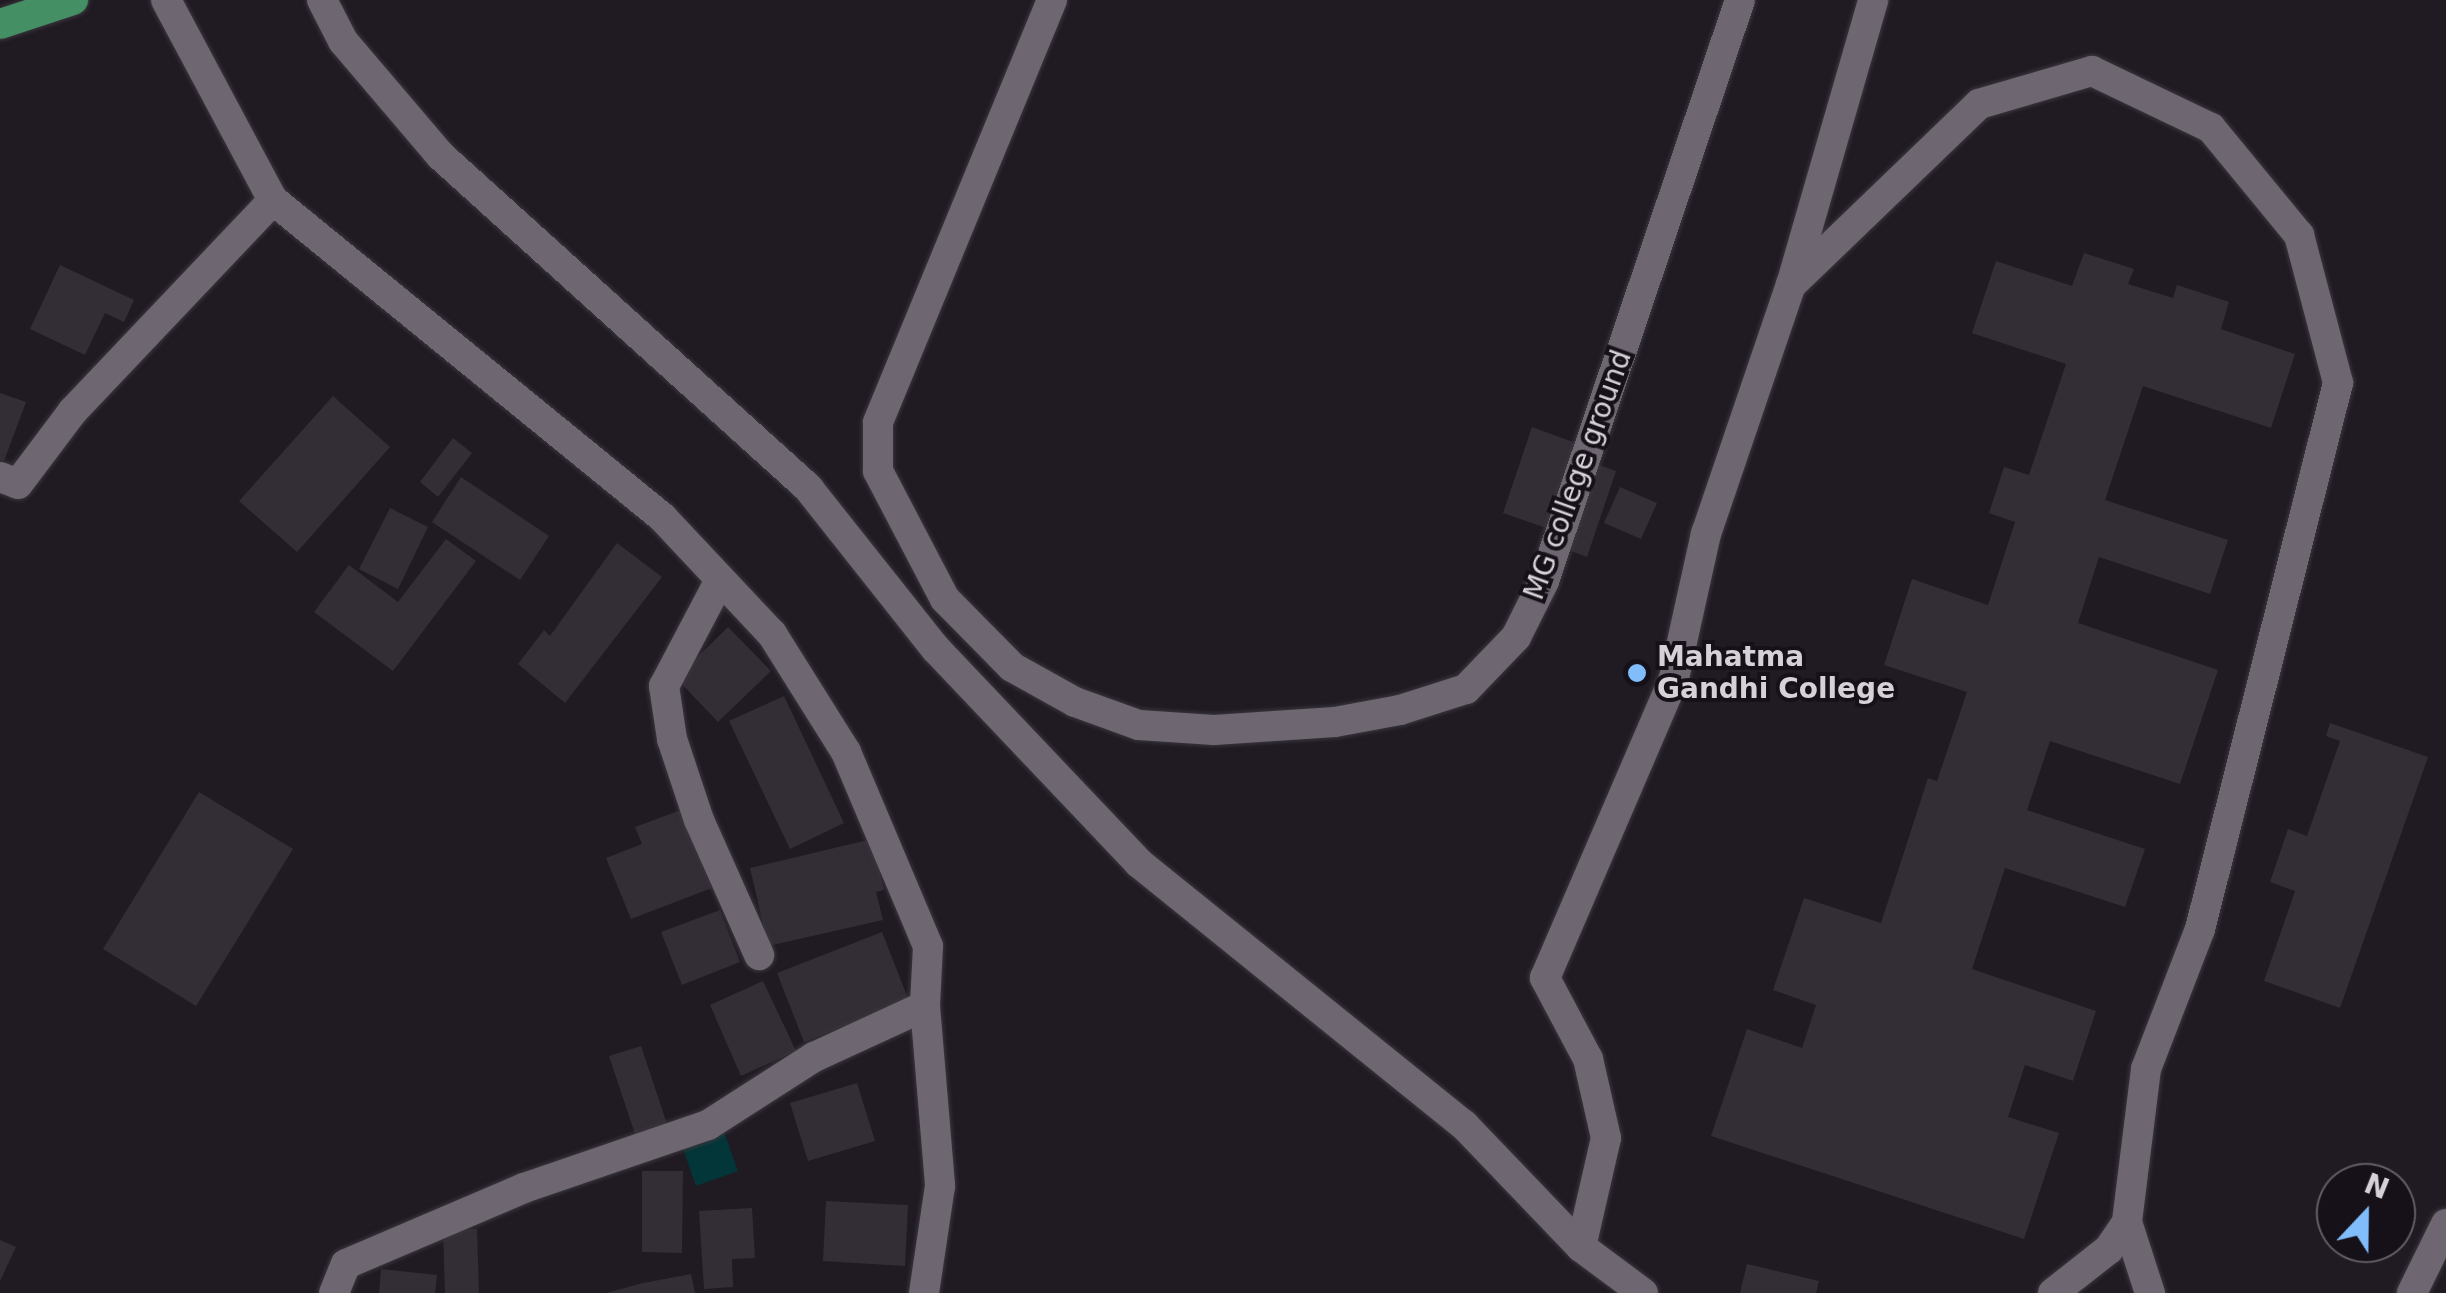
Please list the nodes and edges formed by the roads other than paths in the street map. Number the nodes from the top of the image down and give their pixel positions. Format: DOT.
graph roads {
  1 [pos="73,0"];
  2 [pos="166,0"];
  3 [pos="322,0"];
  4 [pos="1052,0"];
  5 [pos="1740,0"];
  6 [pos="1873,0"];
  7 [pos="0,24"];
  8 [pos="272,200"];
  9 [pos="1791,285"];
  10 [pos="0,477"];
  11 [pos="720,580"];
  12 [pos="759,956"];
  13 [pos="925,1006"];
  14 [pos="2127,1222"];
  15 [pos="2446,1224"];
  16 [pos="1581,1246"];
  17 [pos="334,1293"];
  18 [pos="924,1293"];
  19 [pos="1643,1293"];
  20 [pos="2053,1293"];
  21 [pos="2150,1293"];
  22 [pos="2412,1293"];
  1 -- 7 [label="main road"];
  2 -- 8 [label="street"];
  3 -- 16 [label="street"];
  4 -- 5 [label="street, MG college ground"];
  6 -- 9 [label="street"];
  8 -- 10 [label="street"];
  8 -- 11 [label="street"];
  9 -- 14 [label="street"];
  9 -- 16 [label="street"];
  11 -- 12 [label="street"];
  11 -- 13 [label="street"];
  13 -- 17 [label="street"];
  13 -- 18 [label="street"];
  14 -- 20 [label="street"];
  14 -- 21 [label="street"];
  15 -- 22 [label="street"];
  16 -- 19 [label="street"];
}
